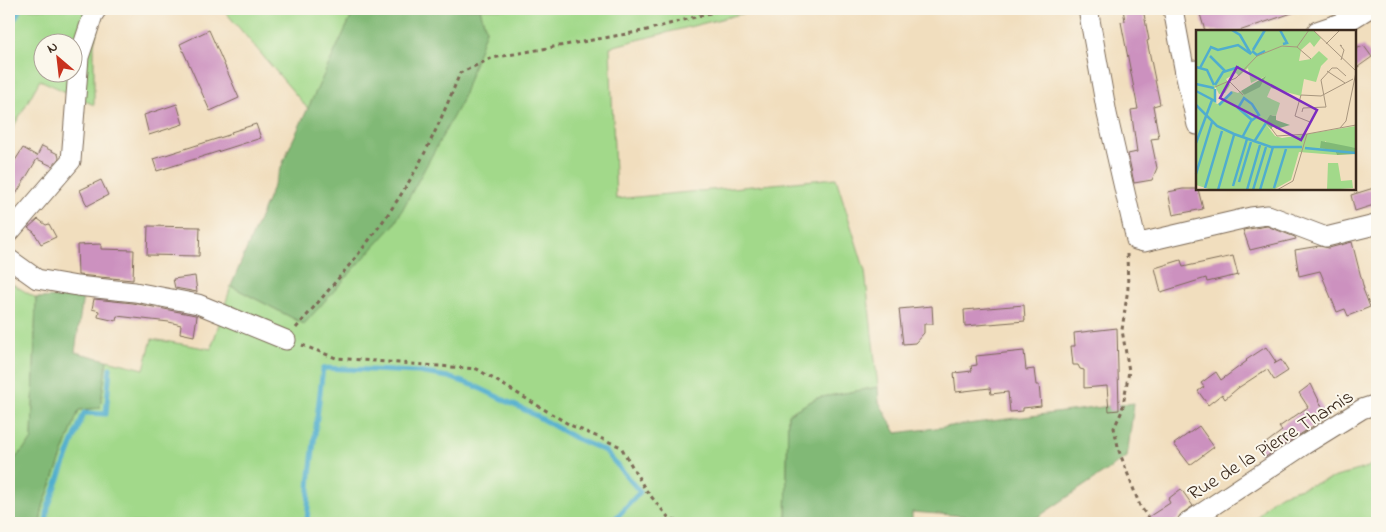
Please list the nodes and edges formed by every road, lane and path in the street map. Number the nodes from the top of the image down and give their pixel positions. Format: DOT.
graph roads {
  1 [pos="97,9"];
  2 [pos="725,9"];
  3 [pos="1088,9"];
  4 [pos="1173,9"];
  5 [pos="1368,9"];
  6 [pos="1320,30"];
  7 [pos="1191,72"];
  8 [pos="1196,116"];
  9 [pos="1376,225"];
  10 [pos="9,233"];
  11 [pos="1136,240"];
  12 [pos="9,259"];
  13 [pos="286,340"];
  14 [pos="1377,404"];
  15 [pos="682,523"];
  16 [pos="1152,523"];
  17 [pos="1187,523"];
  1 -- 10 [label="street"];
  2 -- 13 [label="path"];
  3 -- 11 [label="street"];
  4 -- 7 [label="street"];
  5 -- 6 [label="street"];
  7 -- 8 [label="street"];
  9 -- 11 [label="street"];
  11 -- 16 [label="path"];
  12 -- 13 [label="street"];
  13 -- 15 [label="path"];
  14 -- 17 [label="street, Rue de la Pierre Thamis"];
}
